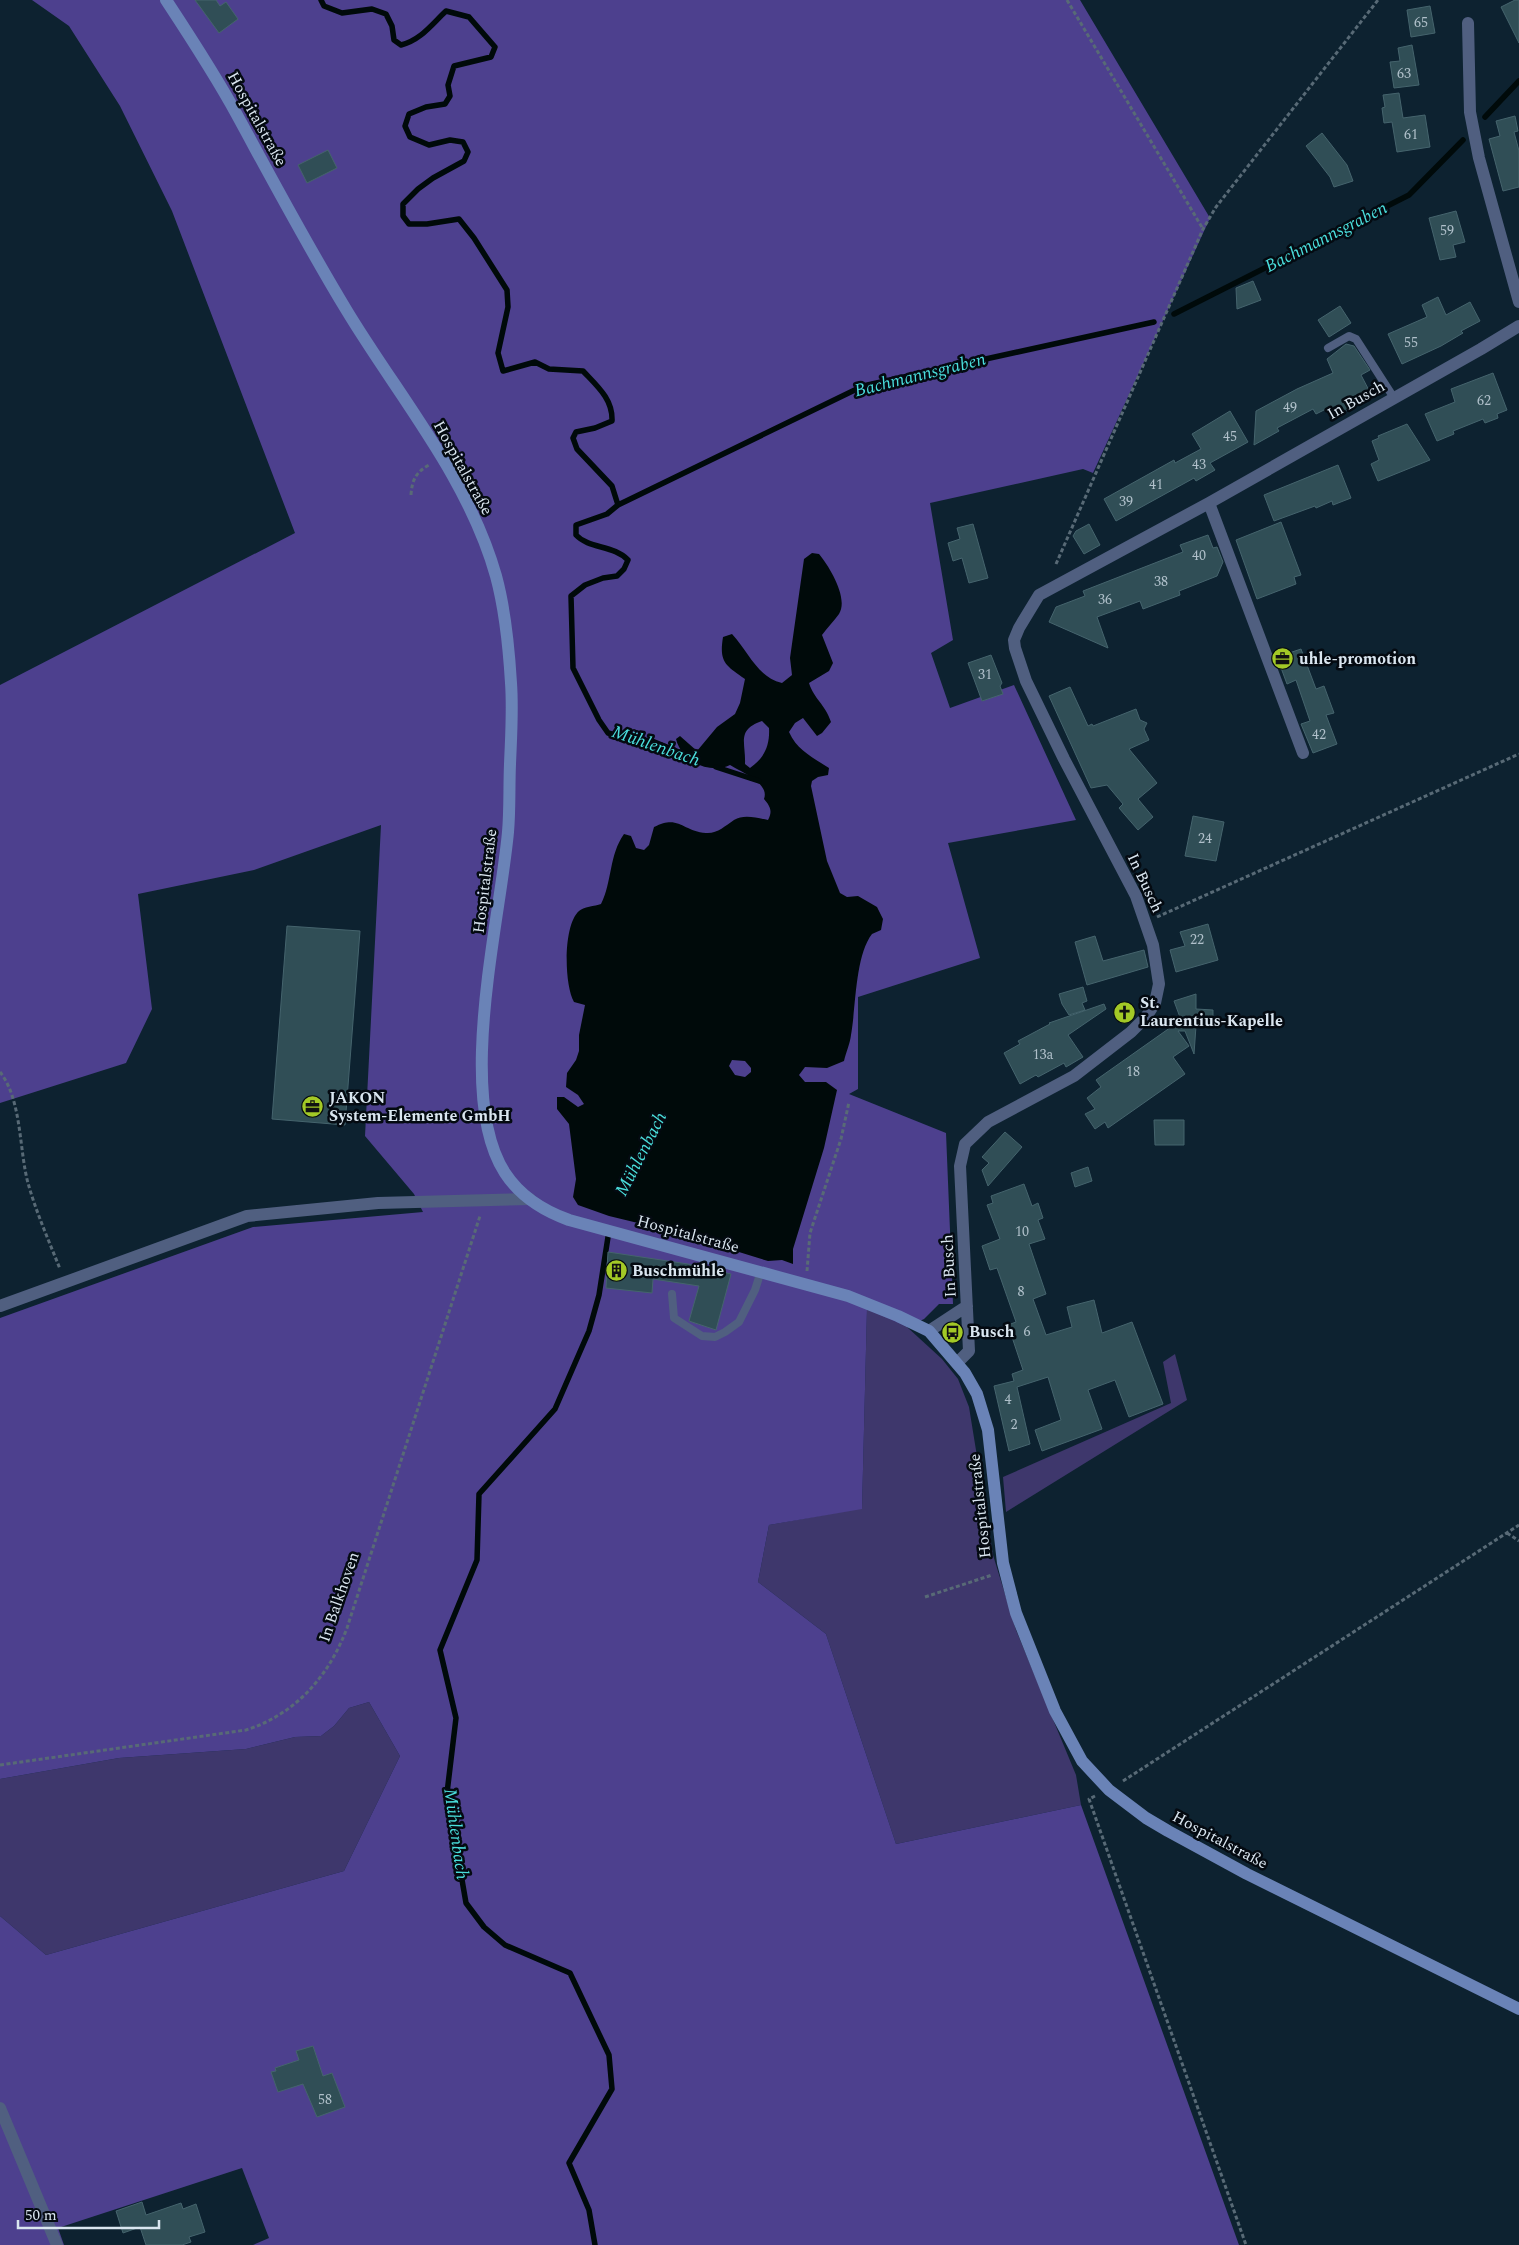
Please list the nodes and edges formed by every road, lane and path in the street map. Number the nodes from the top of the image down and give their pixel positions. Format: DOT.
graph roads {
  1 [pos="166,0"];
  2 [pos="1067,0"];
  3 [pos="1378,0"];
  4 [pos="1468,23"];
  5 [pos="1203,229"];
  6 [pos="1519,302"];
  7 [pos="1519,326"];
  8 [pos="1328,348"];
  9 [pos="1394,398"];
  10 [pos="442,457"];
  11 [pos="410,495"];
  12 [pos="1209,503"];
  13 [pos="1056,564"];
  14 [pos="1303,753"];
  15 [pos="1519,754"];
  16 [pos="1146,922"];
  17 [pos="0,1072"];
  18 [pos="849,1102"];
  19 [pos="485,1199"];
  20 [pos="530,1199"];
  21 [pos="762,1271"];
  22 [pos="64,1282"];
  23 [pos="806,1284"];
  24 [pos="672,1294"];
  25 [pos="0,1306"];
  26 [pos="967,1306"];
  27 [pos="929,1332"];
  28 [pos="957,1363"];
  29 [pos="1519,1525"];
  30 [pos="1508,1532"];
  31 [pos="1519,1541"];
  32 [pos="1005,1572"];
  33 [pos="925,1596"];
  34 [pos="0,1765"];
  35 [pos="1109,1790"];
  36 [pos="1519,2009"];
  37 [pos="0,2108"];
  38 [pos="57,2245"];
  39 [pos="1246,2245"];
  1 -- 10 [label="street, Hospitalstraße"];
  2 -- 5 [label="path"];
  3 -- 5 [label="path"];
  4 -- 6 [label="street"];
  5 -- 13 [label="path"];
  7 -- 9 [label="street, In Busch"];
  8 -- 9 [label="lane"];
  9 -- 12 [label="street, In Busch"];
  10 -- 11 [label="path"];
  10 -- 20 [label="street, Hospitalstraße"];
  12 -- 14 [label="street"];
  12 -- 16 [label="street, In Busch"];
  15 -- 16 [label="path"];
  16 -- 26 [label="street, In Busch"];
  17 -- 22 [label="path"];
  18 -- 23 [label="path"];
  19 -- 20 [label="street"];
  19 -- 22 [label="street"];
  19 -- 34 [label="path, In Balkhoven"];
  20 -- 21 [label="street, Hospitalstraße"];
  21 -- 23 [label="street, Hospitalstraße"];
  21 -- 24 [label="lane"];
  22 -- 25 [label="street"];
  23 -- 27 [label="street, Hospitalstraße"];
  26 -- 27 [label="street, In Busch"];
  26 -- 28 [label="street, In Busch"];
  27 -- 28 [label="street, Hospitalstraße"];
  28 -- 32 [label="street, Hospitalstraße"];
  29 -- 30 [label="path"];
  30 -- 31 [label="path"];
  30 -- 35 [label="path"];
  32 -- 33 [label="path"];
  32 -- 35 [label="street, Hospitalstraße"];
  35 -- 36 [label="street, Hospitalstraße"];
  35 -- 39 [label="path"];
  37 -- 38 [label="street"];
}
